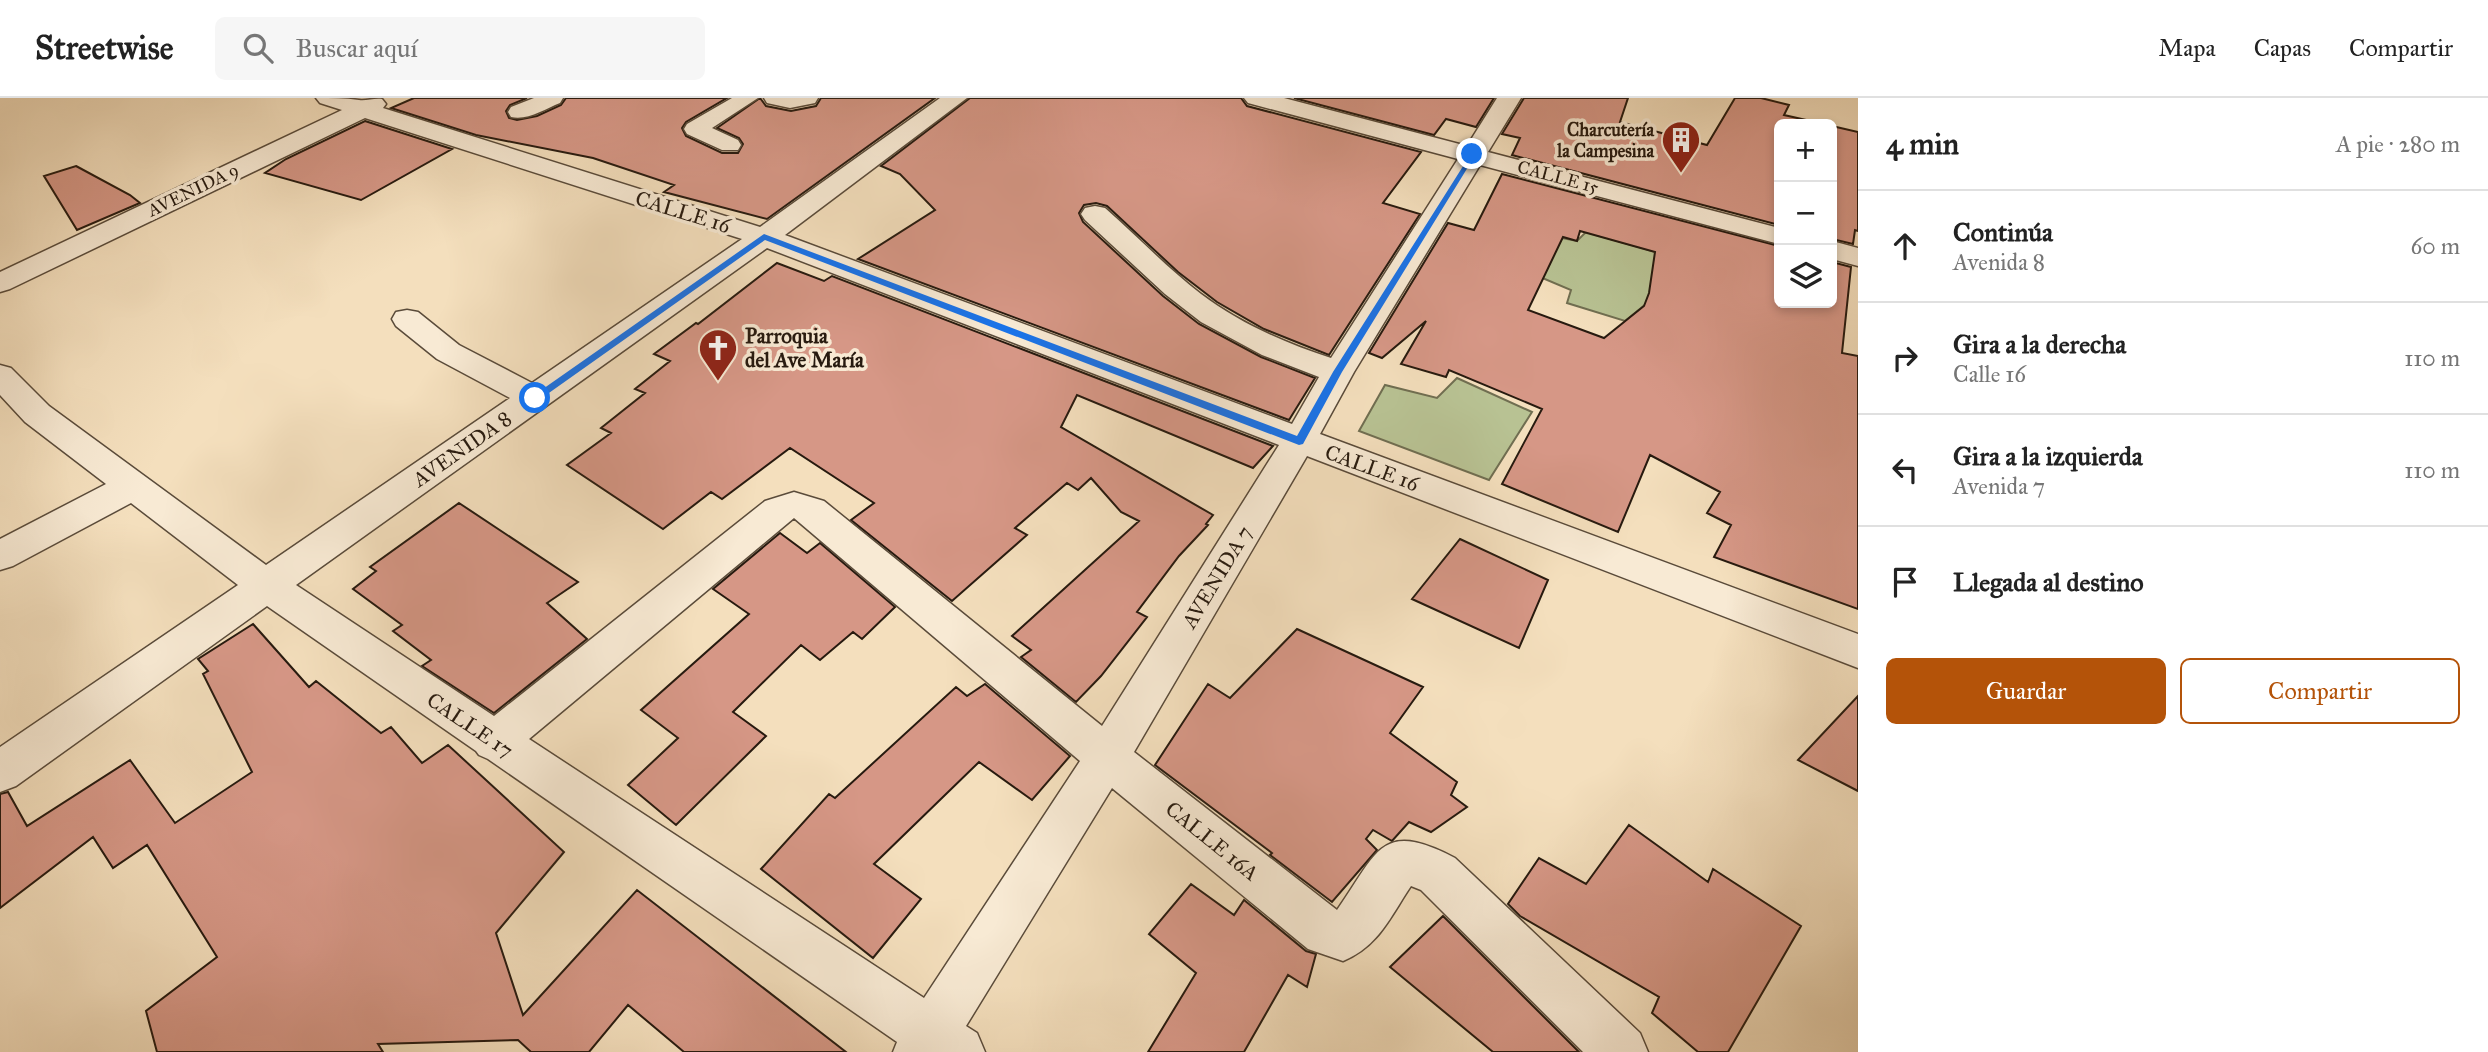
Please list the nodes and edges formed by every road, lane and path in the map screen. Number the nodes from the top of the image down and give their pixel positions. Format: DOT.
graph roads {
  1 [pos="328,98"];
  2 [pos="552,98"];
  3 [pos="747,98"];
  4 [pos="775,98"];
  5 [pos="807,98"];
  6 [pos="955,98"];
  7 [pos="1256,98"];
  8 [pos="1509,98"];
  9 [pos="373,104"];
  10 [pos="519,112"];
  11 [pos="730,145"];
  12 [pos="1472,154"];
  13 [pos="1096,214"];
  14 [pos="1774,235"];
  15 [pos="764,237"];
  16 [pos="1837,251"];
  17 [pos="1858,257"];
  18 [pos="0,283"];
  19 [pos="407,319"];
  20 [pos="1338,372"];
  21 [pos="0,375"];
  22 [pos="535,398"];
  23 [pos="1299,441"];
  24 [pos="132,486"];
  25 [pos="0,556"];
  26 [pos="267,586"];
  27 [pos="1858,651"];
  28 [pos="494,741"];
  29 [pos="1107,757"];
  30 [pos="0,772"];
  31 [pos="936,1046"];
  32 [pos="1622,1052"];
  1 -- 9 [label="street, CALLE 16"];
  2 -- 10 [label="street"];
  3 -- 11 [label="street"];
  4 -- 5 [label="street"];
  6 -- 15 [label="street, AVENIDA 8"];
  7 -- 12 [label="street, CALLE 15"];
  8 -- 12 [label="street, AVENIDA 7"];
  9 -- 15 [label="street, CALLE 16"];
  9 -- 18 [label="street, AVENIDA 9"];
  12 -- 14 [label="street, CALLE 15"];
  12 -- 20 [label="street, AVENIDA 7"];
  13 -- 20 [label="street"];
  15 -- 22 [label="street, AVENIDA 8"];
  15 -- 23 [label="street, CALLE 16"];
  16 -- 17 [label="street"];
  19 -- 22 [label="street"];
  20 -- 23 [label="street, AVENIDA 7"];
  21 -- 24 [label="street, CALLE 17"];
  22 -- 26 [label="street, AVENIDA 8"];
  23 -- 27 [label="street, CALLE 16"];
  23 -- 29 [label="street, AVENIDA 7"];
  24 -- 25 [label="street"];
  24 -- 26 [label="street, CALLE 17"];
  26 -- 28 [label="street, CALLE 17"];
  26 -- 30 [label="street, AVENIDA 8"];
  28 -- 29 [label="street, CALLE 16A"];
  28 -- 31 [label="street, CALLE 17"];
  29 -- 31 [label="street, AVENIDA 7"];
  29 -- 32 [label="street, CALLE 16A"];
}
